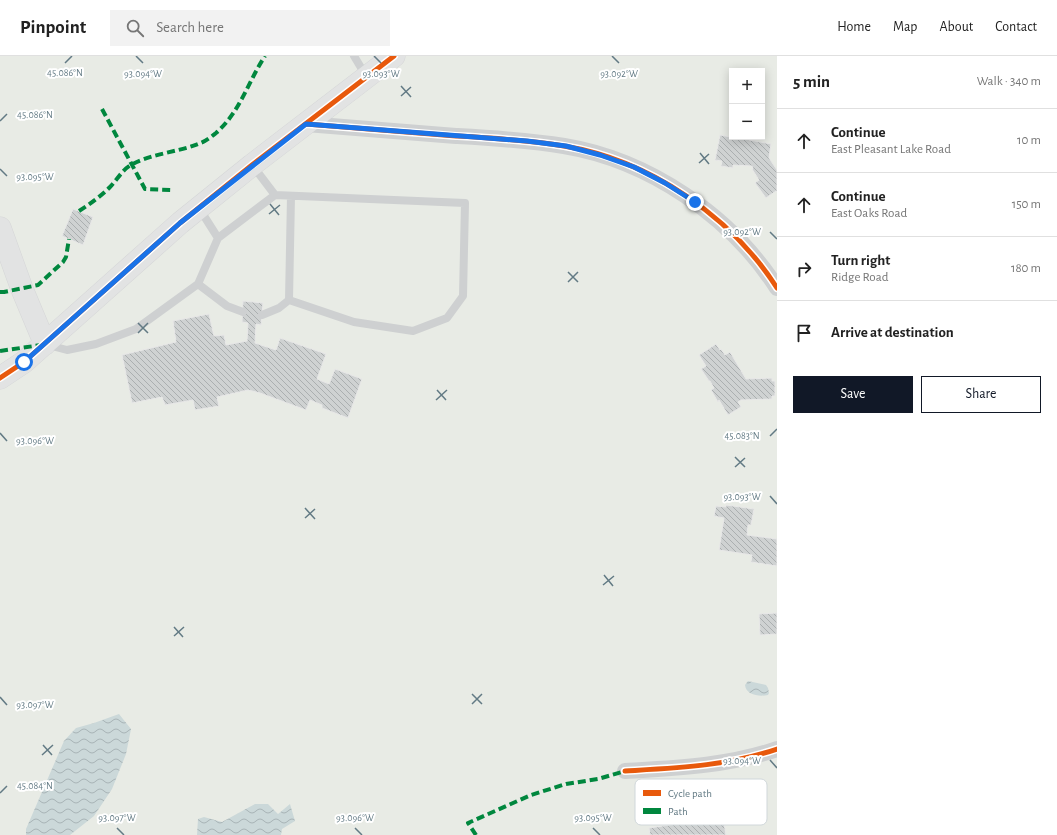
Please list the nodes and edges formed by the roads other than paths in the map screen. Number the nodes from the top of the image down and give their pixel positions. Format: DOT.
graph roads {
  1 [pos="354,56"];
  2 [pos="394,56"];
  3 [pos="366,77"];
  4 [pos="306,124"];
  5 [pos="252,165"];
  6 [pos="275,195"];
  7 [pos="291,196"];
  8 [pos="199,208"];
  9 [pos="0,228"];
  10 [pos="218,238"];
  11 [pos="772,272"];
  12 [pos="198,284"];
  13 [pos="777,288"];
  14 [pos="289,300"];
  15 [pos="243,312"];
  16 [pos="262,315"];
  17 [pos="45,344"];
  18 [pos="0,378"];
  19 [pos="777,749"];
  20 [pos="625,771"];
  1 -- 3 [label="lane"];
  2 -- 3 [label="street"];
  3 -- 4 [label="street"];
  4 -- 5 [label="street"];
  4 -- 11 [label="street"];
  5 -- 6 [label="lane"];
  5 -- 8 [label="street"];
  6 -- 7 [label="lane"];
  6 -- 10 [label="lane"];
  7 -- 14 [label="lane"];
  7 -- 14 [label="lane"];
  8 -- 10 [label="lane"];
  8 -- 17 [label="street"];
  9 -- 17 [label="street"];
  10 -- 12 [label="lane"];
  11 -- 13 [label="street"];
  12 -- 15 [label="lane"];
  12 -- 17 [label="lane"];
  14 -- 16 [label="lane"];
  17 -- 18 [label="street"];
  19 -- 20 [label="street"];
}
